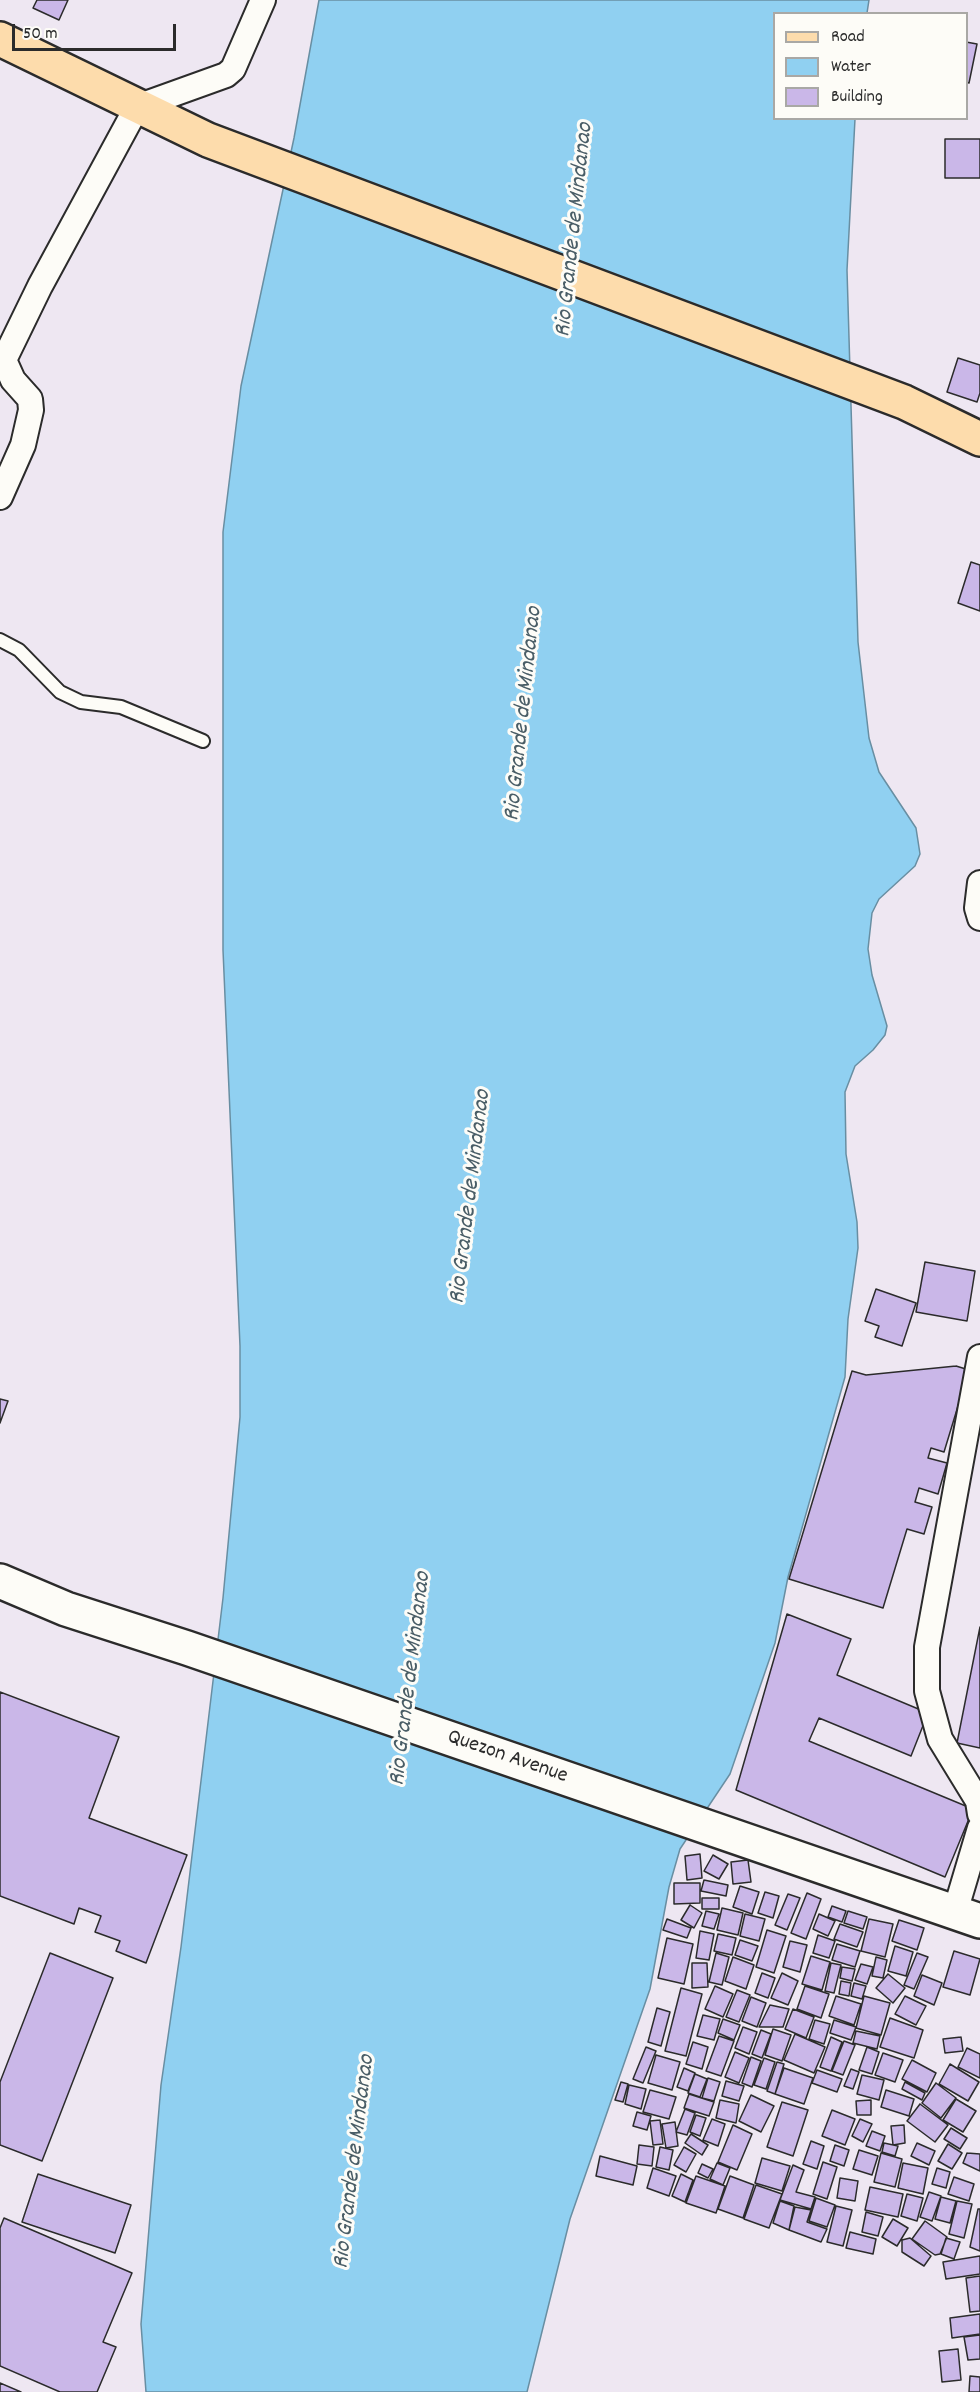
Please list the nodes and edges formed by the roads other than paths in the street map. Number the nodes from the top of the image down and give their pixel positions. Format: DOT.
graph roads {
  1 [pos="263,0"];
  2 [pos="0,39"];
  3 [pos="137,107"];
  4 [pos="980,439"];
  5 [pos="0,497"];
  6 [pos="0,640"];
  7 [pos="203,741"];
  8 [pos="980,883"];
  9 [pos="980,918"];
  10 [pos="980,1357"];
  11 [pos="0,1581"];
  12 [pos="980,1814"];
  13 [pos="980,1828"];
  14 [pos="967,1916"];
  1 -- 3 [label="street"];
  2 -- 3 [label="main road"];
  3 -- 4 [label="main road"];
  3 -- 5 [label="street"];
  6 -- 7 [label="lane"];
  8 -- 9 [label="street"];
  10 -- 12 [label="street"];
  11 -- 14 [label="street, Quezon Avenue"];
  13 -- 14 [label="street"];
}
